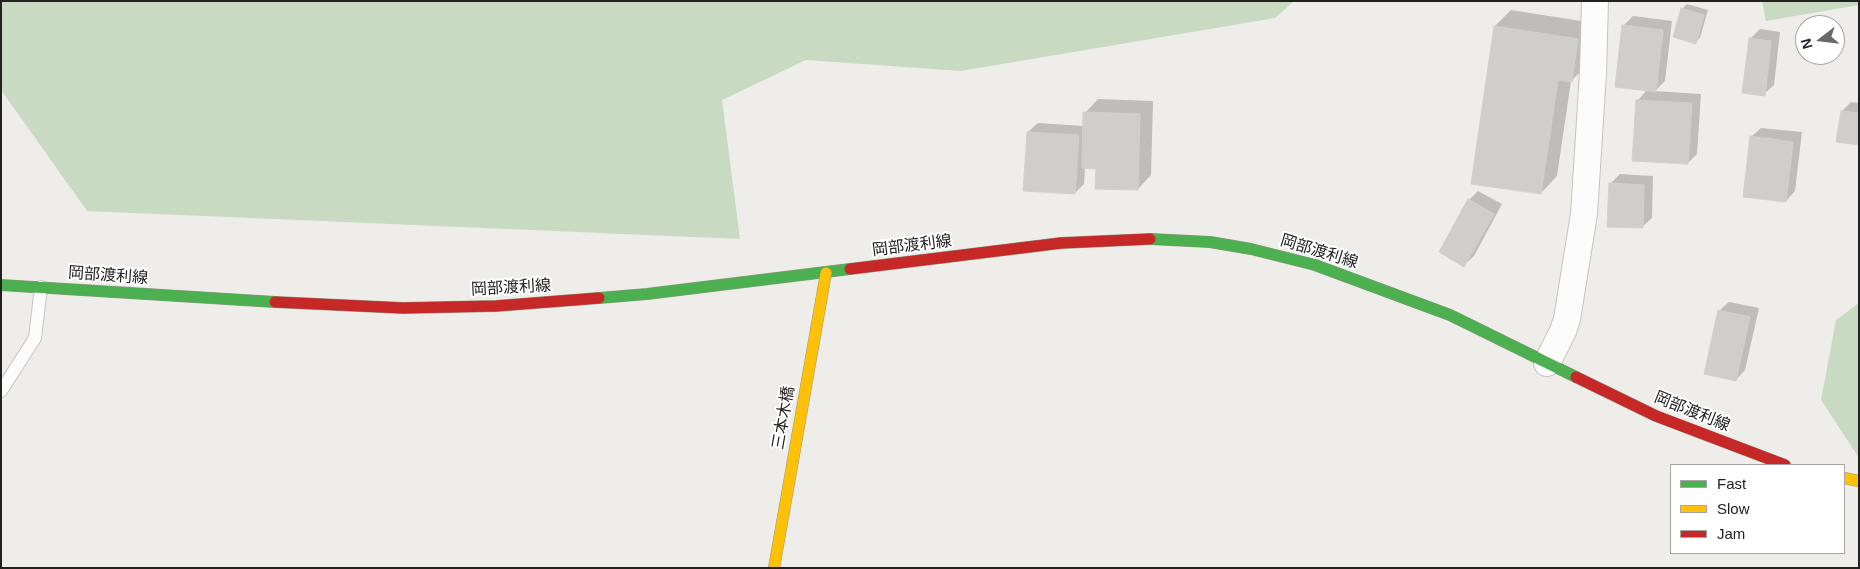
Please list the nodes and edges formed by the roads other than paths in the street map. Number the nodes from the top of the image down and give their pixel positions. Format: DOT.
graph roads {
  1 [pos="1595,1"];
  2 [pos="826,273"];
  3 [pos="1,285"];
  4 [pos="41,287"];
  5 [pos="1547,363"];
  6 [pos="1,391"];
  7 [pos="1782,464"];
  8 [pos="1845,478"];
  9 [pos="1859,481"];
  10 [pos="774,568"];
  1 -- 5 [label="street"];
  2 -- 4 [label="main road, 岡部渡利線"];
  2 -- 5 [label="main road, 岡部渡利線"];
  2 -- 10 [label="main road, 三本木橋"];
  3 -- 4 [label="main road, 岡部渡利線"];
  4 -- 6 [label="lane"];
  5 -- 7 [label="main road, 岡部渡利線"];
  8 -- 9 [label="main road"];
}
